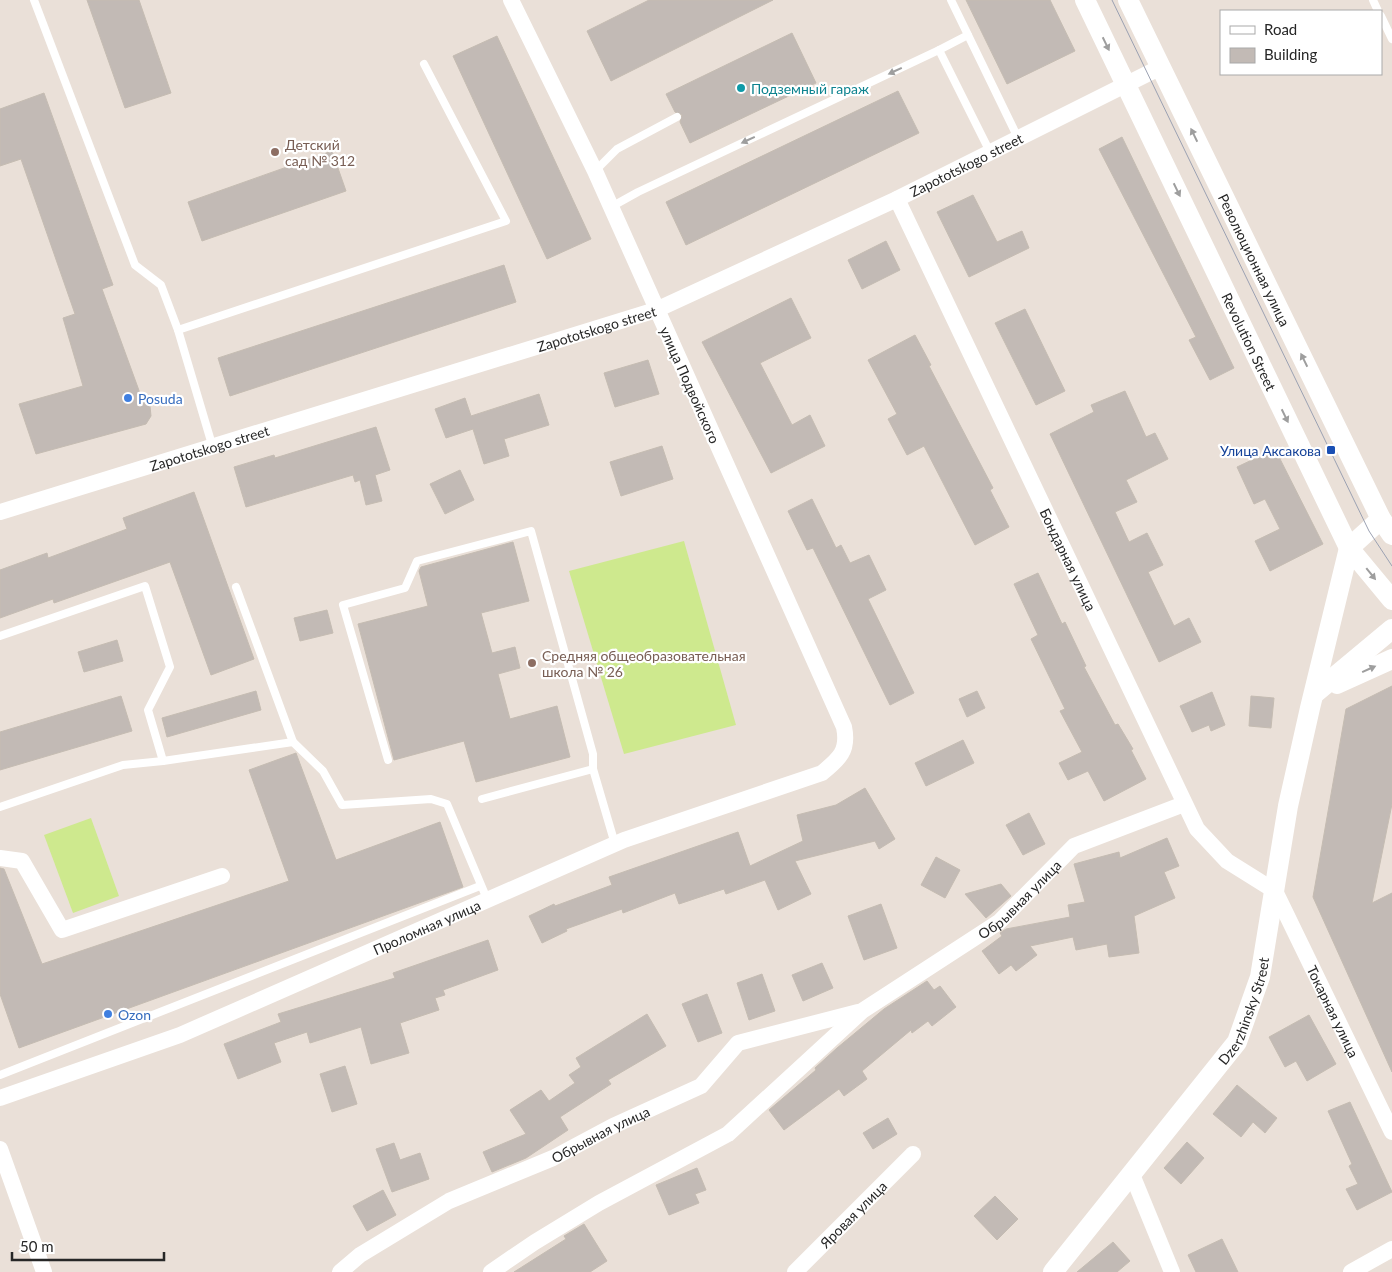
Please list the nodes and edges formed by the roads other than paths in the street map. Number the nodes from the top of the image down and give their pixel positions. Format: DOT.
graph roads {
  1 [pos="34,0"];
  2 [pos="511,0"];
  3 [pos="951,0"];
  4 [pos="1085,0"];
  5 [pos="1128,0"];
  6 [pos="1382,18"];
  7 [pos="968,35"];
  8 [pos="1392,39"];
  9 [pos="939,50"];
  10 [pos="424,64"];
  11 [pos="1160,67"];
  12 [pos="1126,84"];
  13 [pos="677,117"];
  14 [pos="1018,138"];
  15 [pos="990,152"];
  16 [pos="595,171"];
  17 [pos="897,199"];
  18 [pos="611,207"];
  19 [pos="656,310"];
  20 [pos="178,330"];
  21 [pos="213,448"];
  22 [pos="0,512"];
  23 [pos="1387,527"];
  24 [pos="1349,548"];
  25 [pos="236,587"];
  26 [pos="1392,600"];
  27 [pos="1392,629"];
  28 [pos="0,636"];
  29 [pos="1392,659"];
  30 [pos="1314,694"];
  31 [pos="293,742"];
  32 [pos="846,747"];
  33 [pos="388,760"];
  34 [pos="163,761"];
  35 [pos="593,769"];
  36 [pos="482,799"];
  37 [pos="1184,804"];
  38 [pos="0,808"];
  39 [pos="615,844"];
  40 [pos="0,858"];
  41 [pos="222,876"];
  42 [pos="1275,891"];
  43 [pos="484,892"];
  44 [pos="862,1011"];
  45 [pos="0,1075"];
  46 [pos="0,1098"];
  47 [pos="1392,1132"];
  48 [pos="0,1149"];
  49 [pos="913,1154"];
  50 [pos="1131,1172"];
  51 [pos="1392,1249"];
  52 [pos="44,1272"];
  53 [pos="340,1272"];
  54 [pos="491,1272"];
  55 [pos="794,1272"];
  56 [pos="1053,1272"];
  57 [pos="1172,1272"];
  58 [pos="1351,1272"];
  1 -- 20 [label="lane"];
  2 -- 16 [label="street, улица Подвойского"];
  3 -- 7 [label="lane"];
  4 -- 12 [label="street, Revolution Street, one-way"];
  5 -- 11 [label="street, Революционная улица"];
  6 -- 8 [label="lane"];
  7 -- 9 [label="lane"];
  7 -- 14 [label="lane"];
  9 -- 15 [label="lane"];
  9 -- 18 [label="lane, one-way"];
  10 -- 20 [label="lane"];
  11 -- 12 [label="street, Zapototskogo street"];
  23 -- 11 [label="street, Революционная улица, one-way"];
  12 -- 14 [label="street, Zapototskogo street"];
  12 -- 24 [label="street, Revolution Street, one-way"];
  13 -- 16 [label="lane"];
  14 -- 15 [label="street, Zapototskogo street"];
  15 -- 17 [label="street, Zapototskogo street"];
  16 -- 18 [label="street, улица Подвойского"];
  17 -- 19 [label="street, Zapototskogo street"];
  17 -- 37 [label="street, Бондарная улица"];
  18 -- 19 [label="street, улица Подвойского"];
  19 -- 21 [label="street, Zapototskogo street"];
  19 -- 32 [label="street, улица Подвойского"];
  20 -- 21 [label="lane"];
  21 -- 22 [label="street, Zapototskogo street"];
  23 -- 24 [label="street, Революционная улица"];
  24 -- 26 [label="street, Revolution Street, one-way"];
  24 -- 30 [label="street"];
  25 -- 31 [label="lane"];
  27 -- 30 [label="street"];
  28 -- 34 [label="lane"];
  30 -- 29 [label="street, one-way"];
  30 -- 42 [label="street, Dzerzhinsky Street"];
  31 -- 34 [label="lane"];
  31 -- 43 [label="lane"];
  32 -- 39 [label="street, Проломная улица"];
  33 -- 35 [label="lane"];
  34 -- 38 [label="lane"];
  35 -- 36 [label="lane"];
  35 -- 39 [label="lane"];
  37 -- 42 [label="street, Бондарная улица"];
  37 -- 44 [label="street, Обрывная улица"];
  39 -- 43 [label="street, Проломная улица"];
  40 -- 41 [label="street"];
  42 -- 47 [label="street, Токарная улица"];
  42 -- 50 [label="street, Dzerzhinsky Street"];
  43 -- 45 [label="lane"];
  43 -- 46 [label="street, Проломная улица"];
  44 -- 53 [label="street, Обрывная улица"];
  44 -- 54 [label="street, Обрывная улица"];
  48 -- 52 [label="street"];
  49 -- 55 [label="street, Яровая улица"];
  50 -- 56 [label="street, Dzerzhinsky Street"];
  50 -- 57 [label="street"];
  51 -- 58 [label="street"];
}
